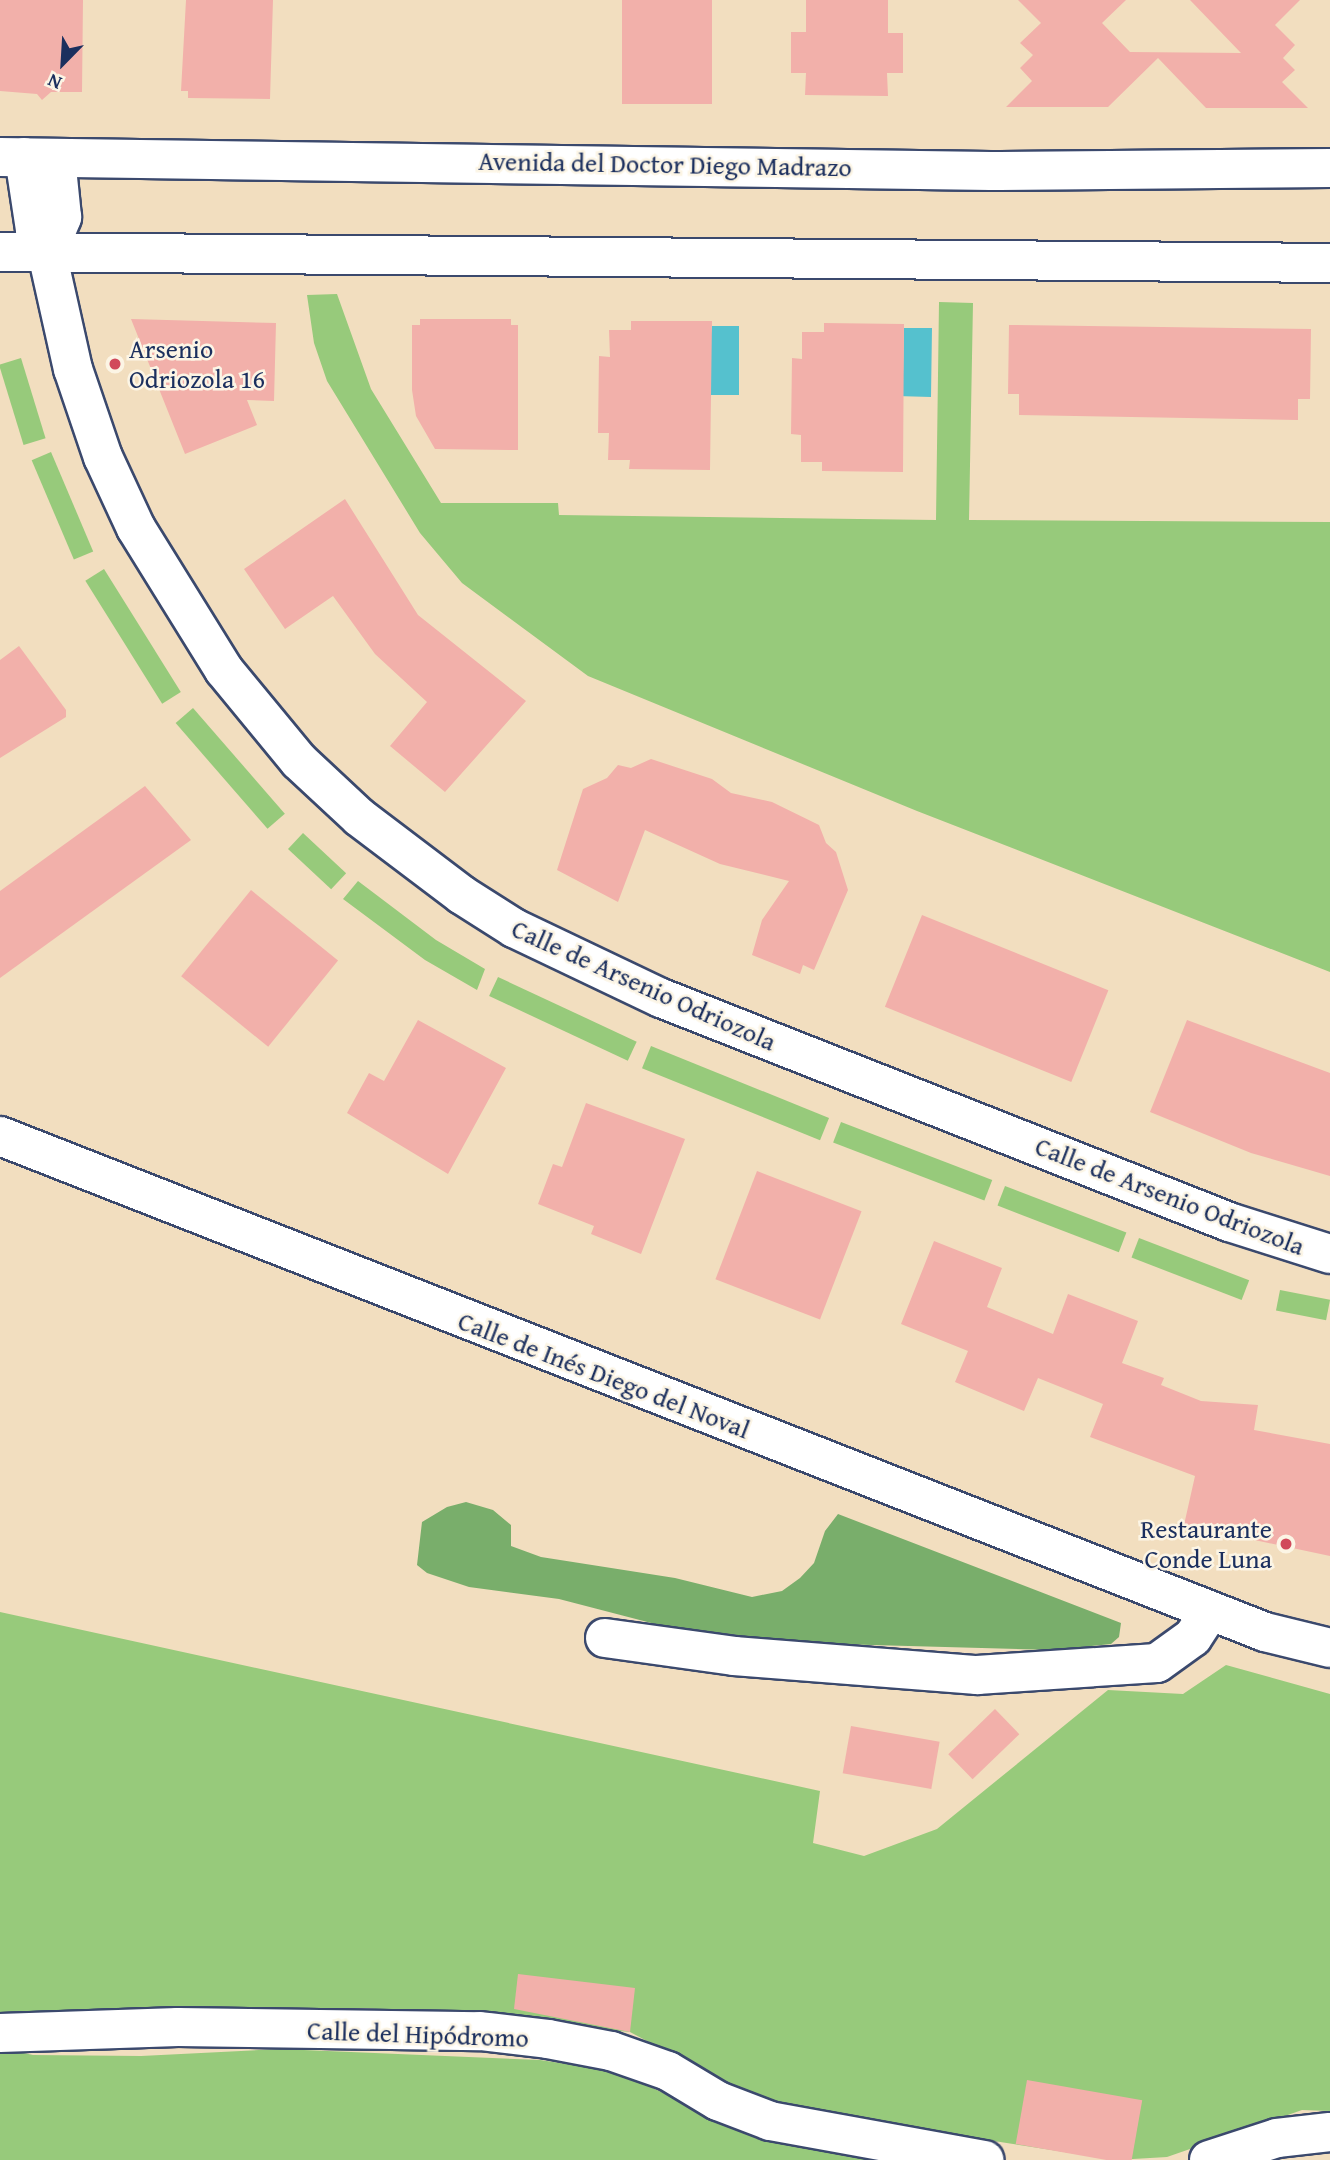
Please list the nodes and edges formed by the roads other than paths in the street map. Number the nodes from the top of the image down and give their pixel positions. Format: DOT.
graph roads {
  1 [pos="27,158"];
  2 [pos="1330,168"];
  3 [pos="0,252"];
  4 [pos="47,253"];
  5 [pos="1330,263"];
  6 [pos="0,1136"];
  7 [pos="1330,1254"];
  8 [pos="1210,1611"];
  9 [pos="605,1638"];
  10 [pos="1330,1648"];
  11 [pos="0,2033"];
  12 [pos="1330,2132"];
  13 [pos="984,2160"];
  14 [pos="1209,2160"];
  1 -- 2 [label="street, Avenida del Doctor Diego Madrazo"];
  1 -- 4 [label="street, Calle de Arsenio Odriozola"];
  3 -- 4 [label="street"];
  4 -- 5 [label="street"];
  4 -- 7 [label="street, Calle de Arsenio Odriozola"];
  6 -- 8 [label="street, Calle de Inés Diego del Noval"];
  8 -- 9 [label="street"];
  8 -- 10 [label="street, Calle de Inés Diego del Noval"];
  11 -- 13 [label="street, Calle del Hipódromo"];
  12 -- 14 [label="street"];
}
